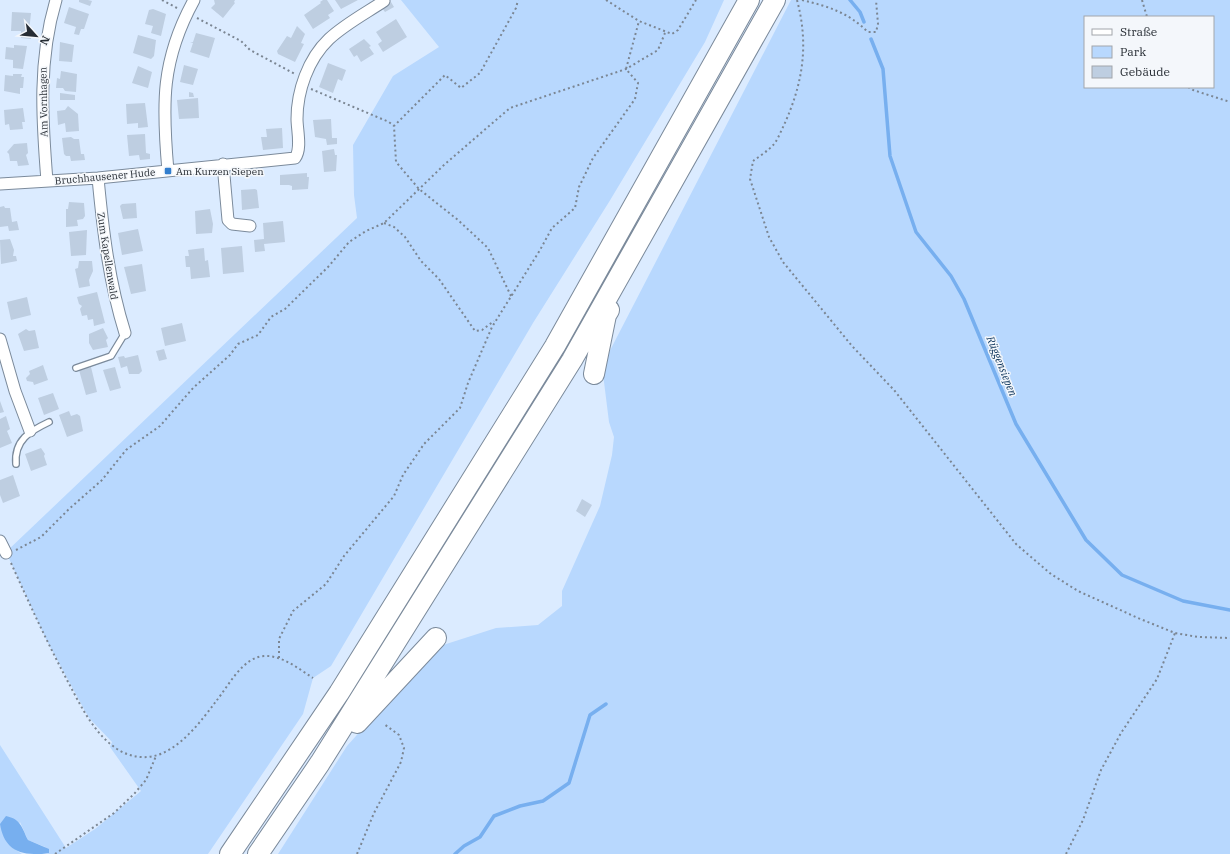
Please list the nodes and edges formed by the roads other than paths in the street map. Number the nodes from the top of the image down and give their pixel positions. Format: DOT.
graph roads {
  1 [pos="56,0"];
  2 [pos="194,0"];
  3 [pos="749,0"];
  4 [pos="775,0"];
  5 [pos="384,1"];
  6 [pos="229,164"];
  7 [pos="168,171"];
  8 [pos="98,178"];
  9 [pos="46,181"];
  10 [pos="0,184"];
  11 [pos="656,211"];
  12 [pos="250,226"];
  13 [pos="125,333"];
  14 [pos="0,340"];
  15 [pos="76,368"];
  16 [pos="594,374"];
  17 [pos="49,422"];
  18 [pos="30,431"];
  19 [pos="16,464"];
  20 [pos="0,541"];
  21 [pos="6,553"];
  22 [pos="436,638"];
  23 [pos="320,763"];
  24 [pos="230,854"];
  25 [pos="258,854"];
  1 -- 9 [label="street, Am Vornhagen"];
  2 -- 7 [label="street"];
  3 -- 24 [label="highway"];
  4 -- 11 [label="highway"];
  5 -- 6 [label="street, Bruchhausener Hude"];
  6 -- 7 [label="street, Bruchhausener Hude"];
  6 -- 12 [label="street"];
  7 -- 8 [label="street, Bruchhausener Hude"];
  8 -- 9 [label="street, Bruchhausener Hude"];
  8 -- 13 [label="street, Zum Kapellenwald"];
  9 -- 10 [label="street, Bruchhausener Hude"];
  11 -- 16 [label="highway"];
  11 -- 23 [label="highway"];
  13 -- 15 [label="lane"];
  14 -- 18 [label="street"];
  17 -- 18 [label="lane"];
  18 -- 19 [label="lane"];
  20 -- 21 [label="street"];
  22 -- 23 [label="highway"];
  23 -- 25 [label="highway"];
}
